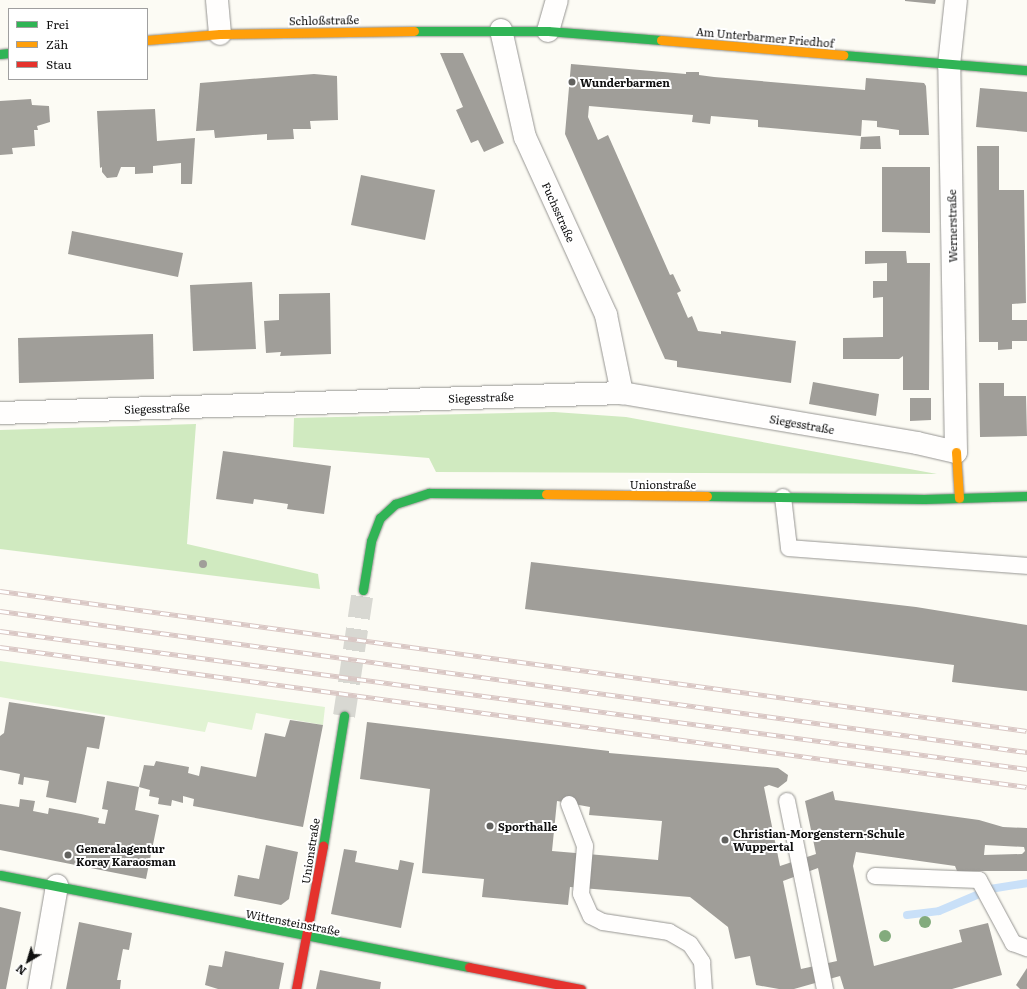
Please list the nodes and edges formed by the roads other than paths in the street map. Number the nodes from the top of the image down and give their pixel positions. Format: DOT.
graph roads {
  1 [pos="217,0"];
  2 [pos="557,0"];
  3 [pos="956,0"];
  4 [pos="501,30"];
  5 [pos="548,31"];
  6 [pos="220,34"];
  7 [pos="148,40"];
  8 [pos="949,65"];
  9 [pos="1027,70"];
  10 [pos="622,393"];
  11 [pos="0,412"];
  12 [pos="956,452"];
  13 [pos="1027,496"];
  14 [pos="783,497"];
  15 [pos="959,498"];
  16 [pos="1027,566"];
  17 [pos="363,590"];
  18 [pos="344,716"];
  19 [pos="787,801"];
  20 [pos="569,804"];
  21 [pos="0,875"];
  22 [pos="874,876"];
  23 [pos="57,886"];
  24 [pos="308,937"];
  25 [pos="1027,948"];
  26 [pos="39,989"];
  27 [pos="296,989"];
  28 [pos="581,989"];
  29 [pos="704,989"];
  30 [pos="825,989"];
  1 -- 6 [label="street"];
  2 -- 5 [label="street"];
  3 -- 8 [label="street, Wernerstraße"];
  4 -- 5 [label="street, Am Unterbarmer Friedhof"];
  4 -- 6 [label="street, Schloßstraße"];
  4 -- 10 [label="street, Fuchsstraße"];
  5 -- 8 [label="street, Am Unterbarmer Friedhof"];
  6 -- 7 [label="street, Schloßstraße"];
  8 -- 9 [label="street, Am Unterbarmer Friedhof"];
  8 -- 12 [label="street, Wernerstraße"];
  10 -- 11 [label="street, Siegesstraße"];
  10 -- 12 [label="street, Siegesstraße"];
  12 -- 15 [label="street"];
  13 -- 15 [label="street, Unionstraße"];
  14 -- 15 [label="street, Unionstraße"];
  14 -- 16 [label="lane"];
  14 -- 17 [label="street, Unionstraße"];
  18 -- 24 [label="street, Unionstraße"];
  19 -- 30 [label="lane"];
  20 -- 29 [label="lane"];
  21 -- 23 [label="street, Wittensteinstraße"];
  22 -- 25 [label="lane"];
  23 -- 24 [label="street, Wittensteinstraße"];
  23 -- 26 [label="street"];
  24 -- 27 [label="street, Unionstraße"];
  24 -- 28 [label="street, Wittensteinstraße"];
}
